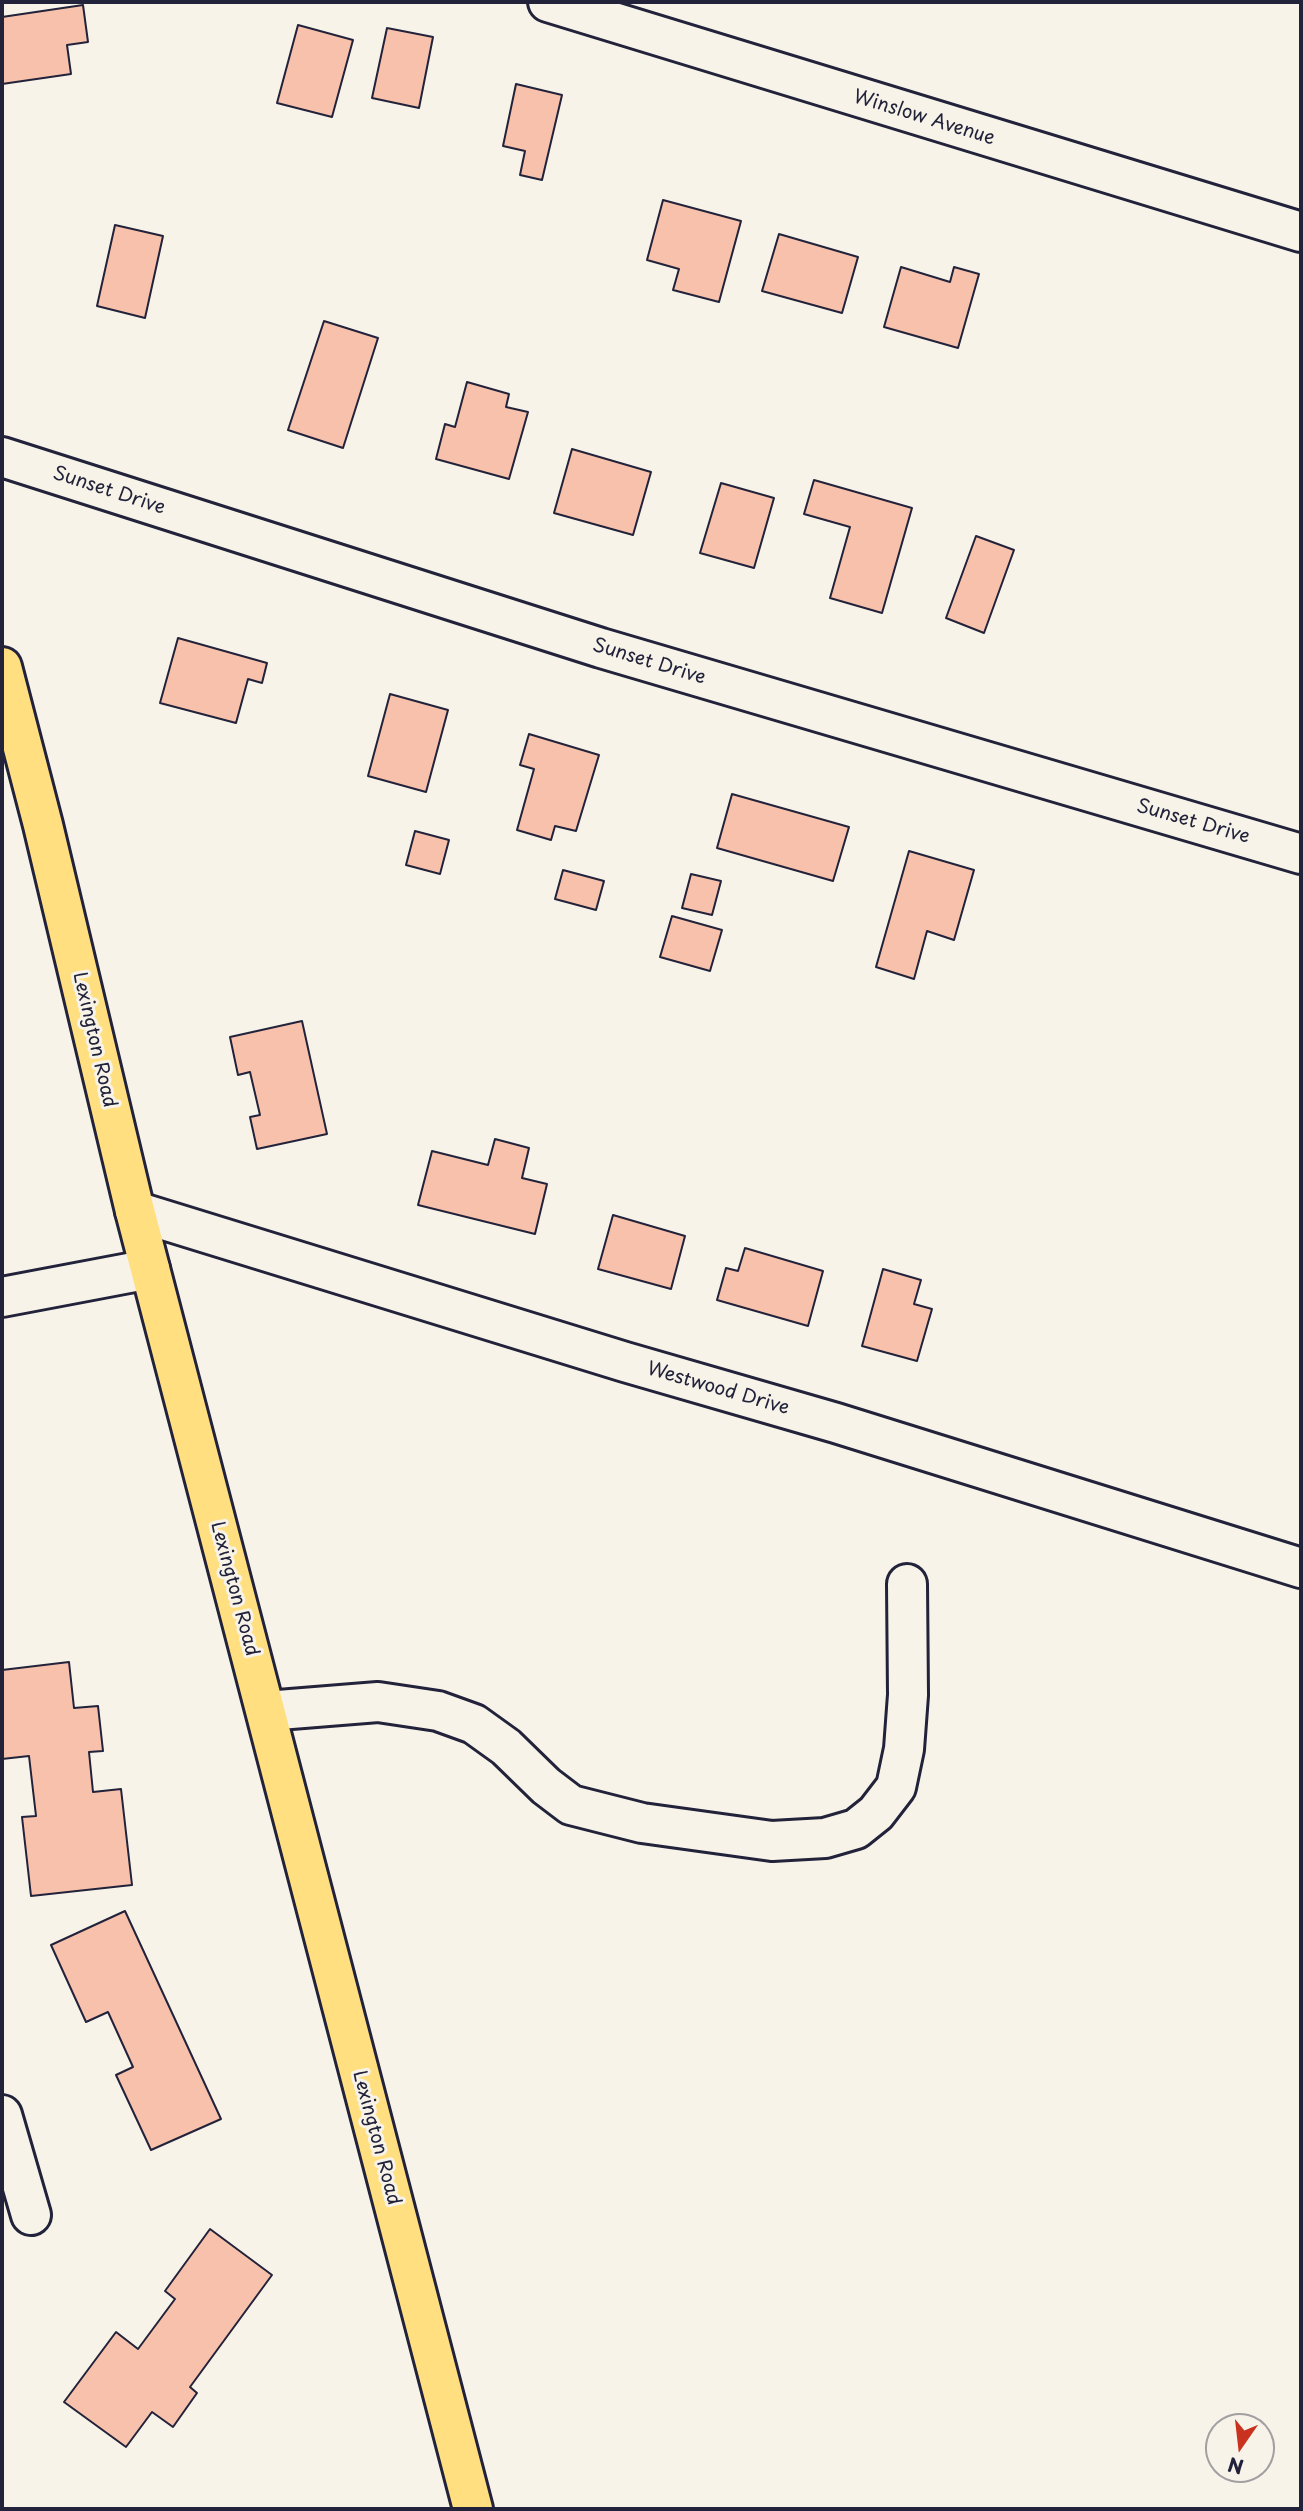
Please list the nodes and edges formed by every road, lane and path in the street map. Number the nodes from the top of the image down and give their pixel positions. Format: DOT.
graph roads {
  1 [pos="548,2"];
  2 [pos="1301,232"];
  3 [pos="2,457"];
  4 [pos="2,667"];
  5 [pos="1301,854"];
  6 [pos="135,1211"];
  7 [pos="150,1269"];
  8 [pos="2,1297"];
  9 [pos="1301,1568"];
  10 [pos="907,1584"];
  11 [pos="266,1711"];
  12 [pos="2,2115"];
  13 [pos="31,2215"];
  14 [pos="473,2509"];
  1 -- 2 [label="street, Winslow Avenue"];
  3 -- 5 [label="street, Sunset Drive"];
  4 -- 6 [label="main road, Lexington Road"];
  6 -- 7 [label="main road, Lexington Road"];
  6 -- 9 [label="street, Westwood Drive"];
  7 -- 8 [label="street"];
  7 -- 11 [label="main road, Lexington Road"];
  10 -- 11 [label="street"];
  11 -- 14 [label="main road, Lexington Road"];
  12 -- 13 [label="street"];
}
